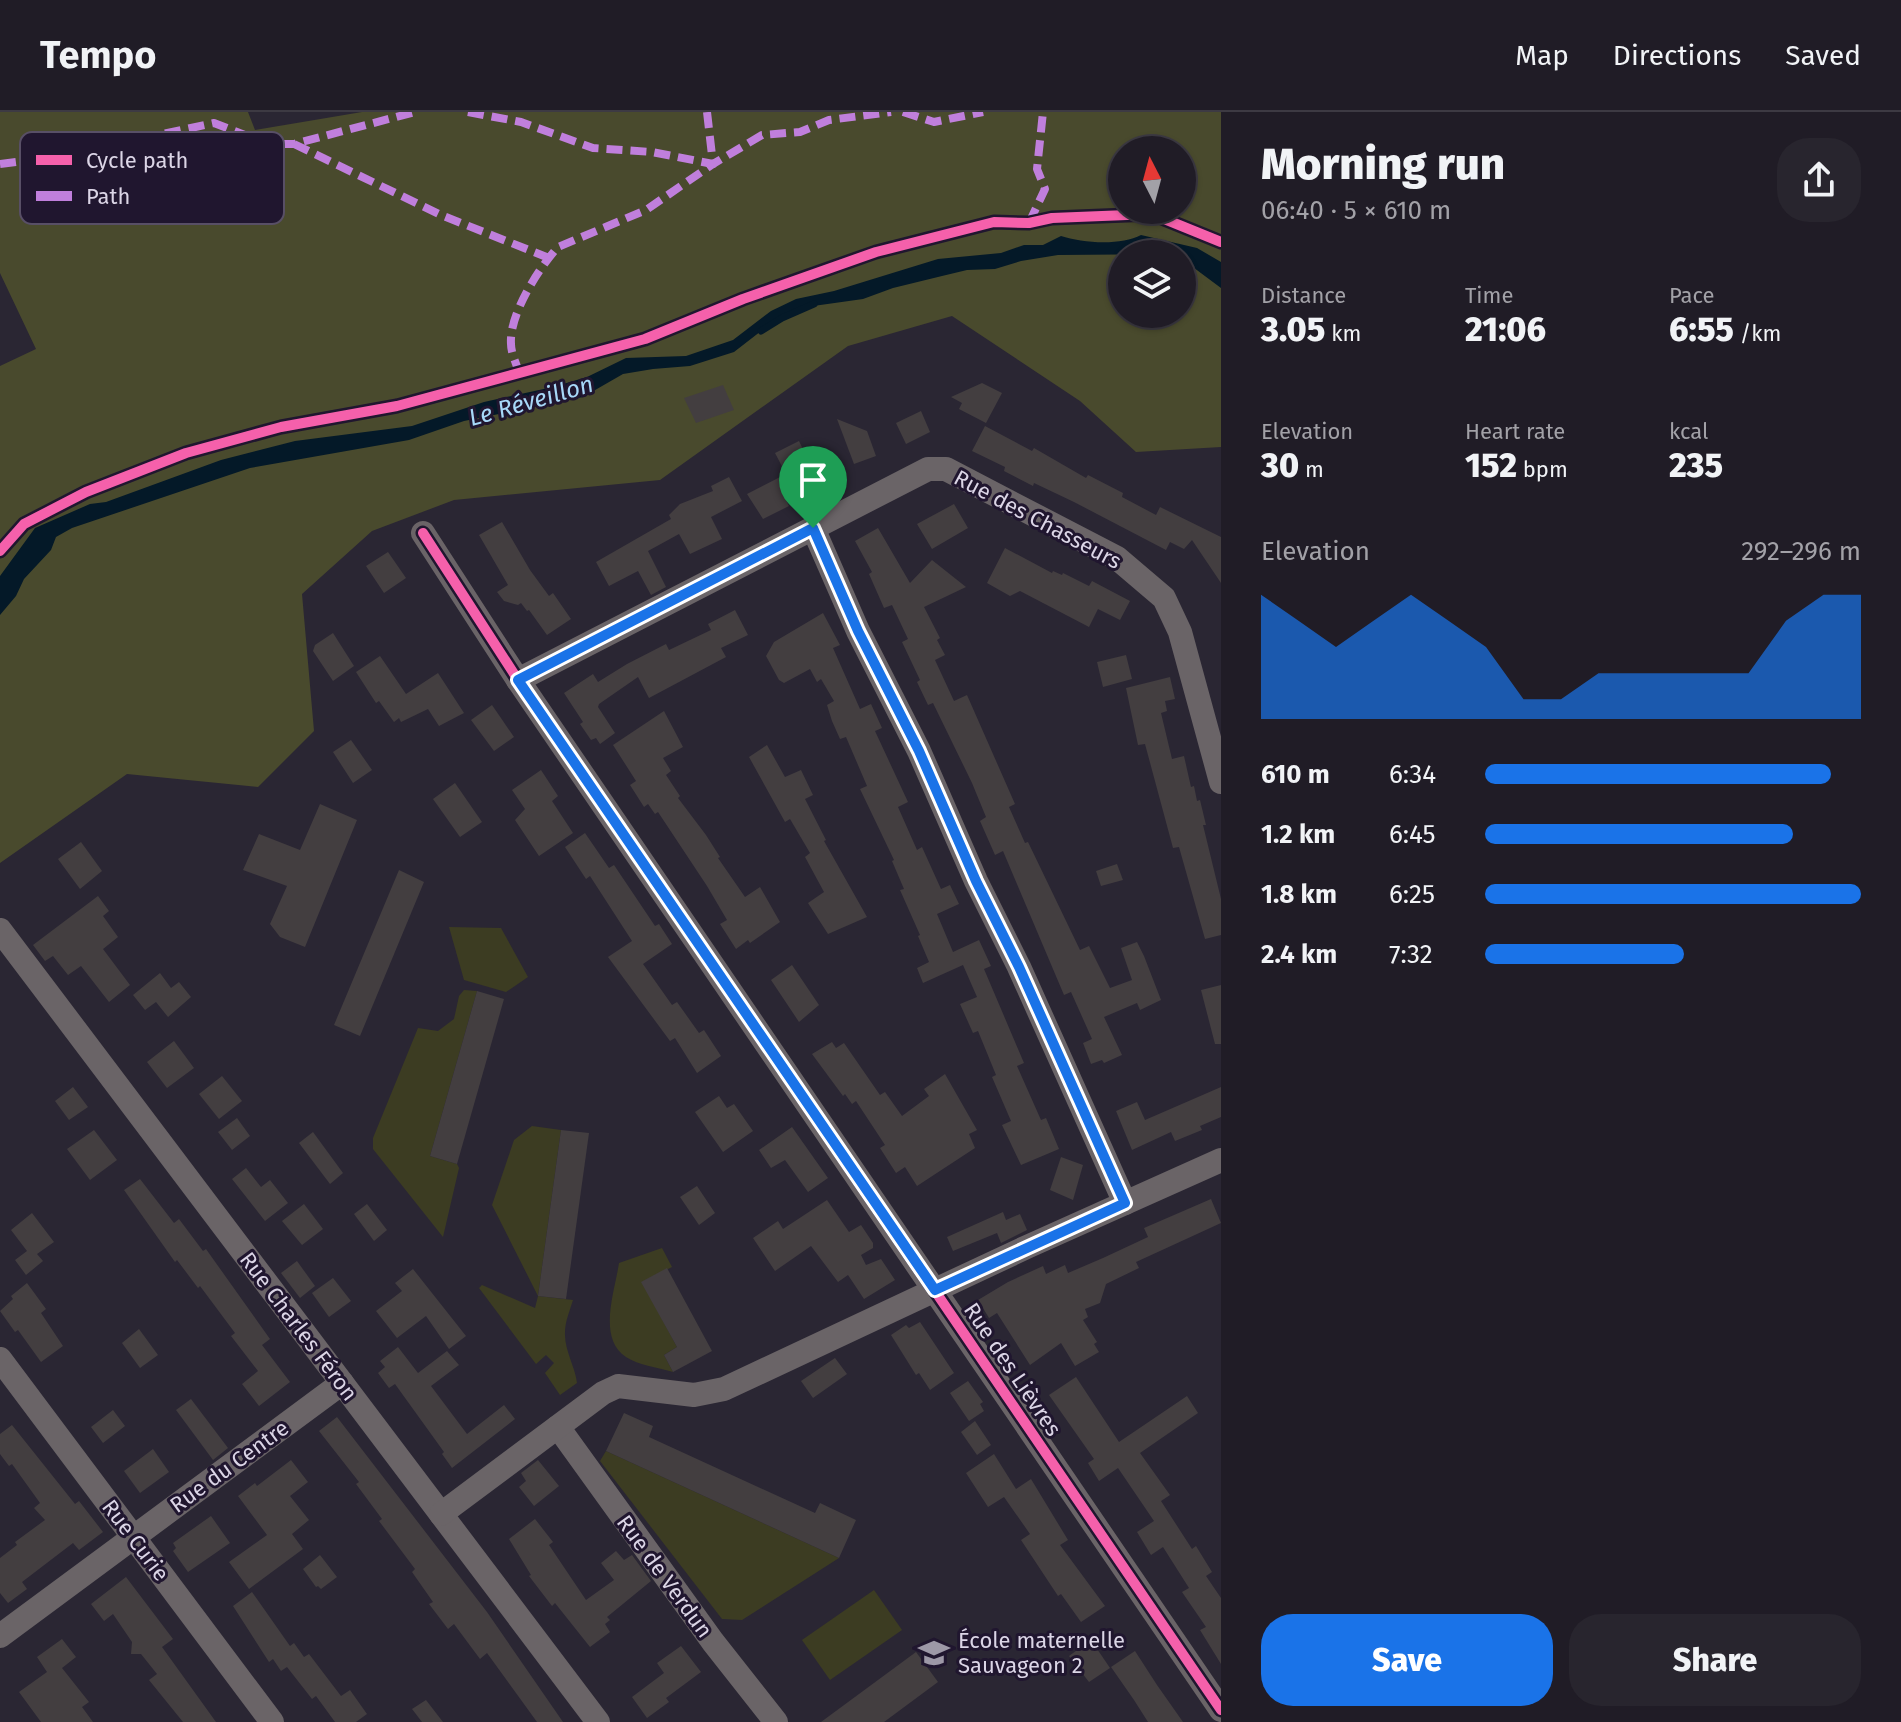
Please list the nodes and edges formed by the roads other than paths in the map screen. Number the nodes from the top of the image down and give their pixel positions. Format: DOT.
graph roads {
  1 [pos="813,528"];
  2 [pos="423,533"];
  3 [pos="518,680"];
  4 [pos="1221,782"];
  5 [pos="0,930"];
  6 [pos="1221,1160"];
  7 [pos="1125,1203"];
  8 [pos="935,1290"];
  9 [pos="0,1359"];
  10 [pos="342,1383"];
  11 [pos="558,1427"];
  12 [pos="441,1514"];
  13 [pos="133,1537"];
  14 [pos="0,1636"];
  15 [pos="1221,1710"];
  16 [pos="272,1722"];
  17 [pos="598,1722"];
  18 [pos="776,1722"];
  1 -- 3 [label="street, Rue des Chasseurs"];
  1 -- 4 [label="street, Rue des Chasseurs"];
  1 -- 7 [label="street"];
  2 -- 3 [label="street, Rue des Lièvres"];
  3 -- 8 [label="street, Rue des Lièvres"];
  5 -- 10 [label="street, Rue Charles Féron"];
  6 -- 7 [label="street"];
  7 -- 8 [label="street"];
  8 -- 11 [label="street"];
  8 -- 15 [label="street, Rue des Lièvres"];
  9 -- 13 [label="street, Rue Curie"];
  10 -- 12 [label="street, Rue Charles Féron"];
  10 -- 13 [label="street, Rue du Centre"];
  11 -- 12 [label="street"];
  11 -- 18 [label="street, Rue de Verdun"];
  12 -- 17 [label="street, Rue Charles Féron"];
  13 -- 14 [label="street, Rue du Centre"];
  13 -- 16 [label="street, Rue Curie"];
}
